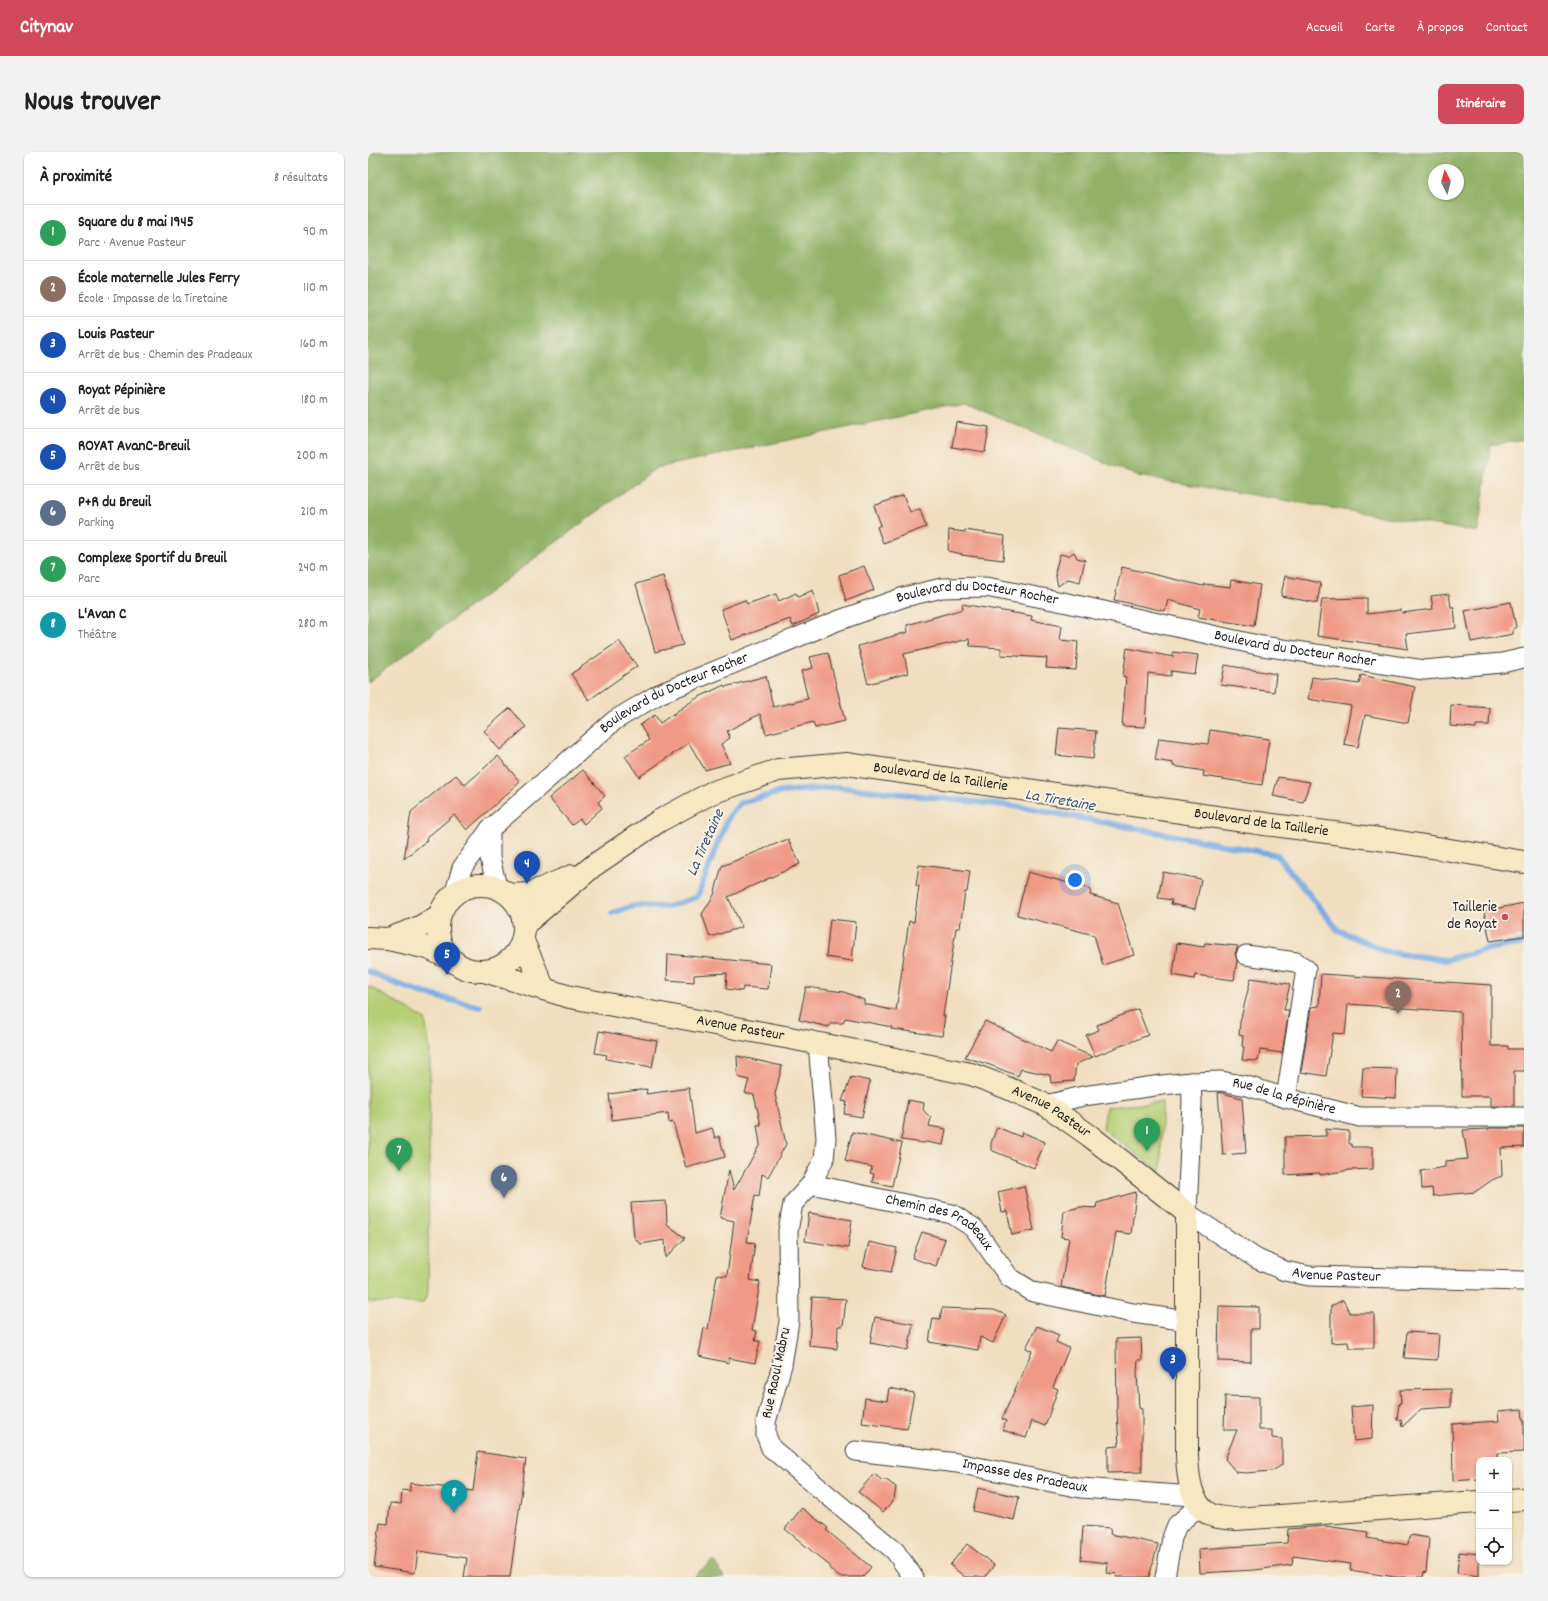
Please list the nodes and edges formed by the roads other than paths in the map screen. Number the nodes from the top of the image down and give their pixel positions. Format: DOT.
graph roads {
  1 [pos="1524,658"];
  2 [pos="490,829"];
  3 [pos="1524,862"];
  4 [pos="593,866"];
  5 [pos="503,891"];
  6 [pos="456,892"];
  7 [pos="439,916"];
  8 [pos="524,932"];
  9 [pos="378,939"];
  10 [pos="1246,955"];
  11 [pos="451,960"];
  12 [pos="484,971"];
  13 [pos="544,989"];
  14 [pos="818,1043"];
  15 [pos="1191,1082"];
  16 [pos="1286,1098"];
  17 [pos="1046,1105"];
  18 [pos="1524,1117"];
  19 [pos="811,1184"];
  20 [pos="1187,1214"];
  21 [pos="1524,1281"];
  22 [pos="1188,1321"];
  23 [pos="856,1451"];
  24 [pos="1524,1499"];
  25 [pos="1512,1500"];
  26 [pos="1196,1501"];
  27 [pos="1476,1502"];
  28 [pos="912,1577"];
  29 [pos="1165,1577"];
  1 -- 2 [label="street, Boulevard du Docteur Rocher"];
  2 -- 5 [label="street"];
  2 -- 6 [label="street, Boulevard du Docteur Rocher"];
  3 -- 4 [label="main road, Boulevard de la Taillerie"];
  4 -- 5 [label="main road, Boulevard de la Taillerie"];
  4 -- 8 [label="main road, Boulevard de la Taillerie"];
  5 -- 6 [label="main road"];
  5 -- 8 [label="main road"];
  6 -- 7 [label="main road"];
  7 -- 9 [label="main road"];
  7 -- 11 [label="main road"];
  8 -- 12 [label="main road"];
  8 -- 13 [label="main road"];
  9 -- 11 [label="main road"];
  10 -- 16 [label="street"];
  11 -- 12 [label="main road"];
  12 -- 13 [label="main road, Avenue Pasteur"];
  13 -- 14 [label="main road, Avenue Pasteur"];
  14 -- 17 [label="main road, Avenue Pasteur"];
  14 -- 19 [label="street"];
  15 -- 16 [label="street, Rue de la Pépinière"];
  15 -- 17 [label="street, Rue de la Pépinière"];
  15 -- 20 [label="street"];
  16 -- 18 [label="street, Rue de la Pépinière"];
  17 -- 20 [label="main road, Avenue Pasteur"];
  19 -- 22 [label="street, Chemin des Pradeaux"];
  19 -- 28 [label="street, Rue Raoul Mabru"];
  20 -- 21 [label="street, Avenue Pasteur"];
  20 -- 22 [label="main road"];
  22 -- 26 [label="main road"];
  23 -- 26 [label="street, Impasse des Pradeaux"];
  24 -- 25 [label="main road"];
  26 -- 27 [label="main road"];
  26 -- 29 [label="street"];
}
